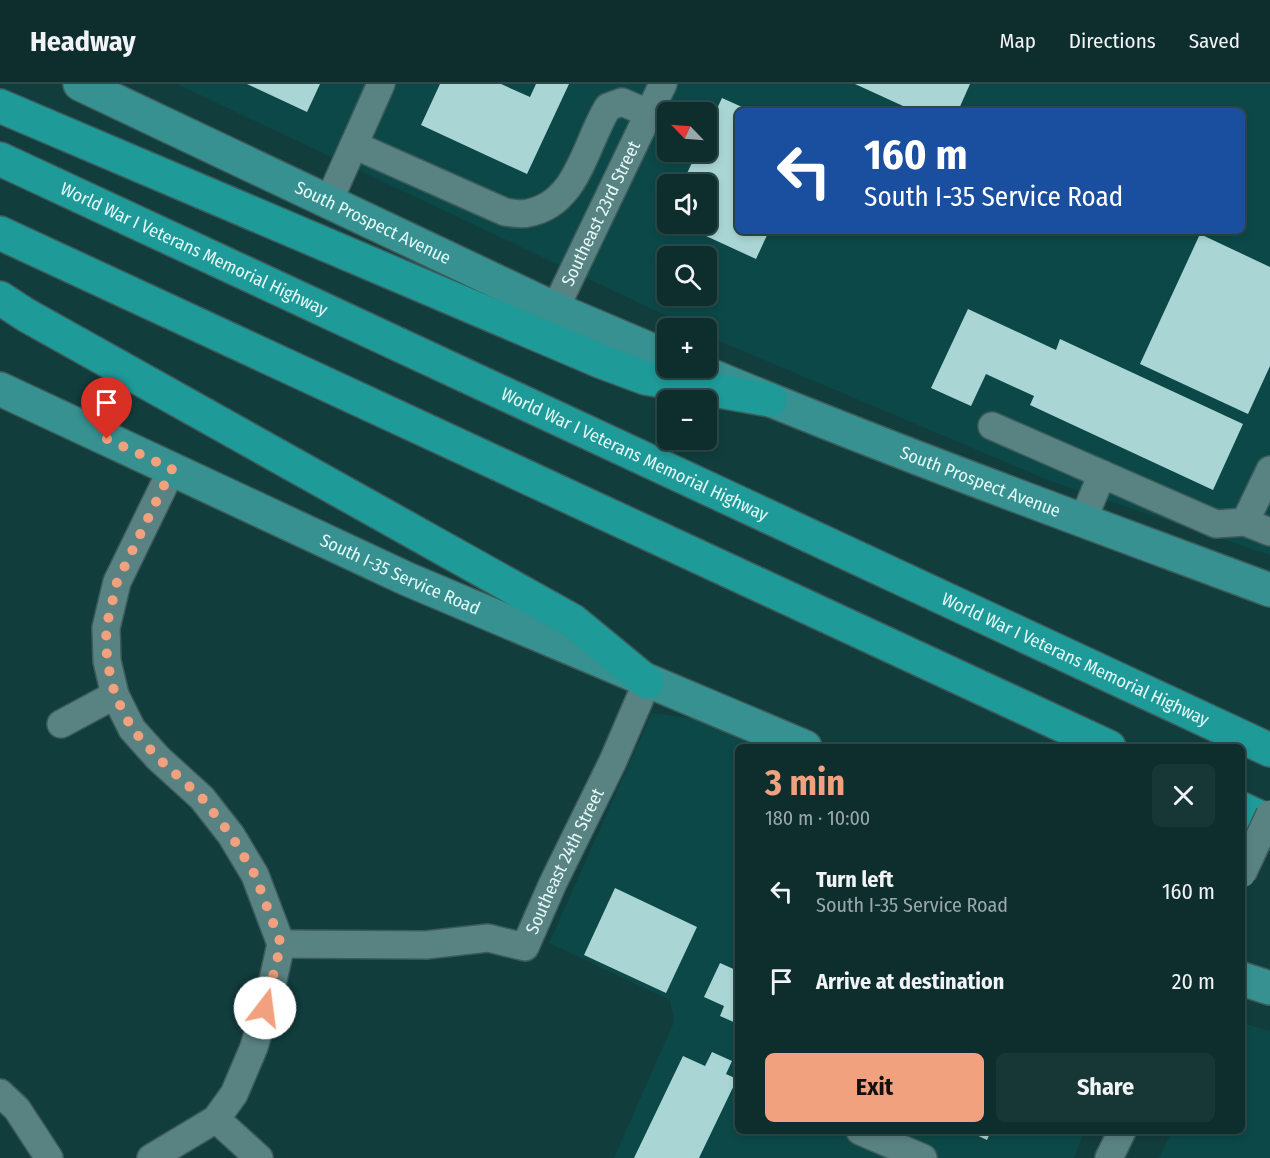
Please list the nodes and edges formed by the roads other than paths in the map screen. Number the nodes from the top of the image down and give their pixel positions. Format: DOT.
graph roads {
  1 [pos="80,84"];
  2 [pos="381,84"];
  3 [pos="663,84"];
  4 [pos="0,106"];
  5 [pos="650,114"];
  6 [pos="354,145"];
  7 [pos="0,159"];
  8 [pos="328,203"];
  9 [pos="0,233"];
  10 [pos="0,298"];
  11 [pos="555,309"];
  12 [pos="657,352"];
  13 [pos="717,378"];
  14 [pos="0,389"];
  15 [pos="770,400"];
  16 [pos="992,426"];
  17 [pos="172,469"];
  18 [pos="1270,470"];
  19 [pos="1102,474"];
  20 [pos="1083,520"];
  21 [pos="1258,527"];
  22 [pos="1270,590"];
  23 [pos="647,682"];
  24 [pos="115,695"];
  25 [pos="61,724"];
  26 [pos="798,744"];
  27 [pos="1103,744"];
  28 [pos="1270,750"];
  29 [pos="1245,810"];
  30 [pos="1270,814"];
  31 [pos="1270,822"];
  32 [pos="1245,868"];
  33 [pos="281,944"];
  34 [pos="1245,980"];
  35 [pos="1270,988"];
  36 [pos="0,1093"];
  37 [pos="216,1119"];
  38 [pos="867,1134"];
  39 [pos="1121,1134"];
  40 [pos="50,1158"];
  41 [pos="151,1158"];
  42 [pos="259,1158"];
  43 [pos="923,1158"];
  44 [pos="1109,1158"];
  1 -- 8 [label="main road, South Prospect Avenue"];
  2 -- 6 [label="street"];
  3 -- 5 [label="street, Southeast 23rd Street"];
  4 -- 15 [label="highway"];
  5 -- 6 [label="street"];
  5 -- 11 [label="street, Southeast 23rd Street"];
  6 -- 8 [label="street"];
  7 -- 28 [label="highway, World War I Veterans Memorial Highway"];
  8 -- 11 [label="main road, South Prospect Avenue"];
  9 -- 27 [label="highway"];
  10 -- 23 [label="highway"];
  11 -- 12 [label="main road, South Prospect Avenue"];
  13 -- 15 [label="main road, South Prospect Avenue"];
  14 -- 17 [label="main road, South I-35 Service Road"];
  15 -- 20 [label="main road, South Prospect Avenue"];
  16 -- 19 [label="street"];
  17 -- 23 [label="main road, South I-35 Service Road"];
  17 -- 24 [label="street"];
  18 -- 21 [label="street"];
  19 -- 20 [label="street"];
  19 -- 21 [label="street"];
  20 -- 22 [label="main road, South Prospect Avenue"];
  23 -- 26 [label="main road, South I-35 Service Road"];
  23 -- 33 [label="street, Southeast 24th Street"];
  24 -- 25 [label="street"];
  24 -- 33 [label="street"];
  29 -- 31 [label="highway"];
  30 -- 32 [label="street, bridge"];
  33 -- 37 [label="street"];
  34 -- 35 [label="main road"];
  36 -- 40 [label="street"];
  37 -- 41 [label="street"];
  37 -- 42 [label="street"];
  38 -- 43 [label="street"];
  39 -- 44 [label="street"];
}
